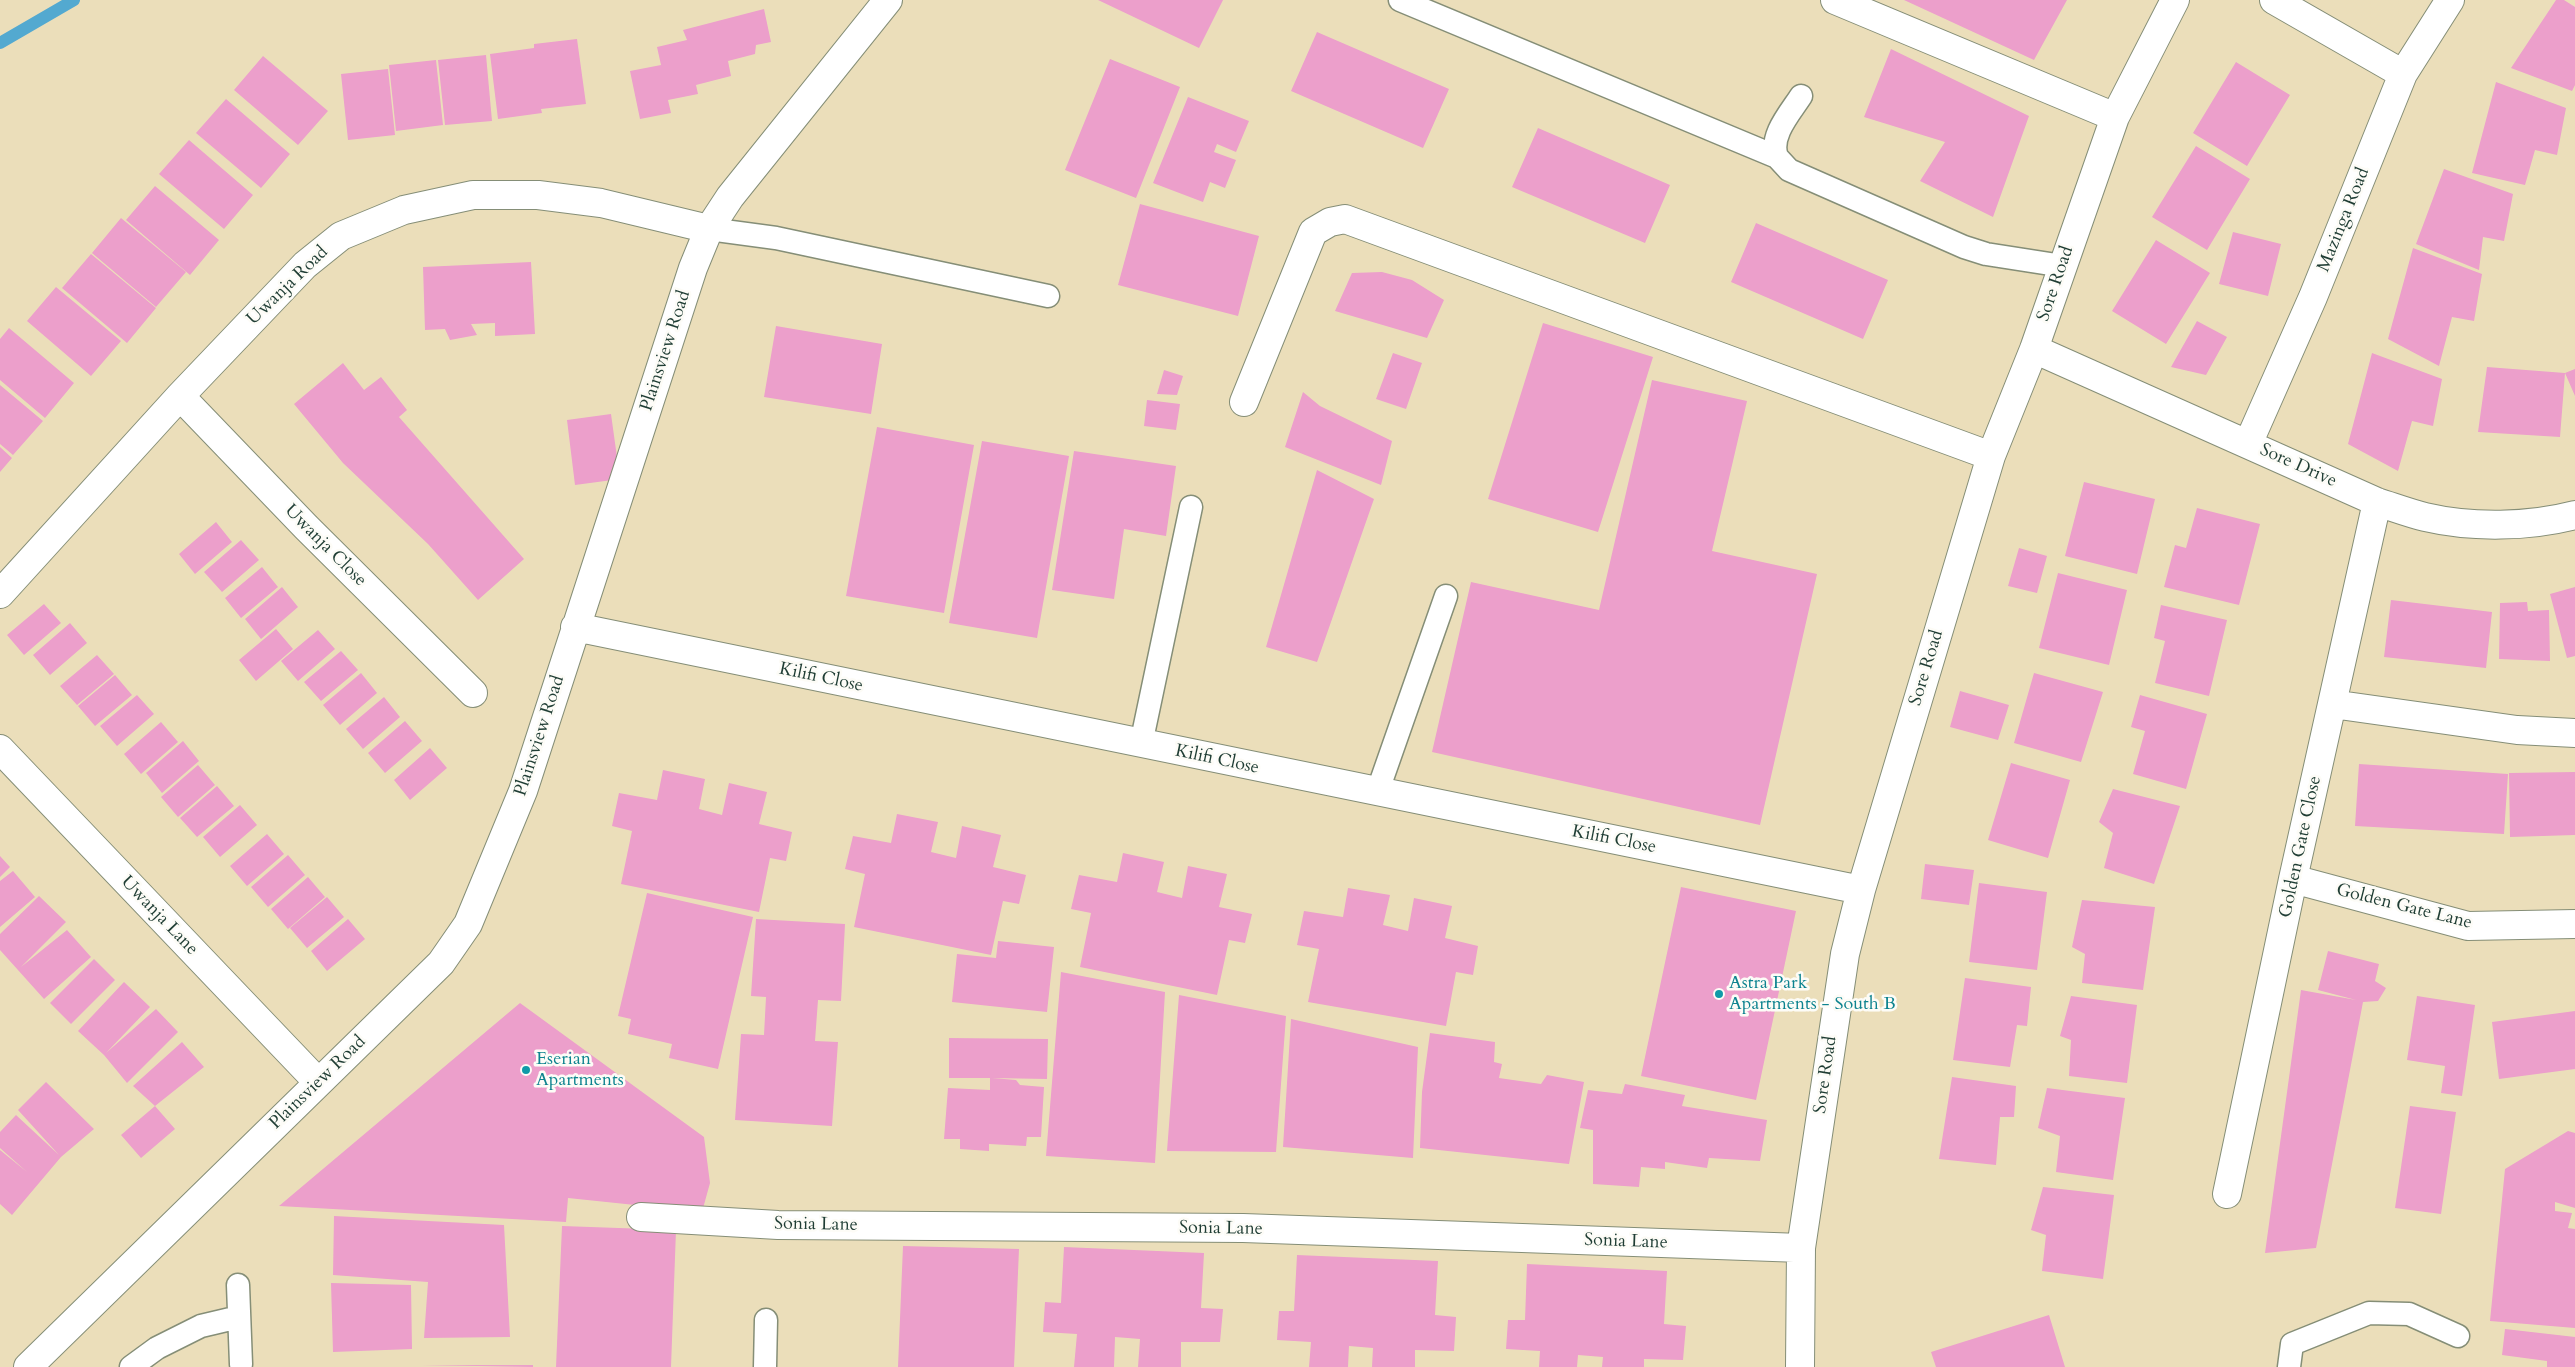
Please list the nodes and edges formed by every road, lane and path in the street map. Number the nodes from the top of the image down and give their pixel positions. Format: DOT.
graph roads {
  1 [pos="888,0"];
  2 [pos="1400,0"];
  3 [pos="1835,0"];
  4 [pos="2175,0"];
  5 [pos="2274,0"];
  6 [pos="2450,0"];
  7 [pos="2403,74"];
  8 [pos="1801,96"];
  9 [pos="2115,117"];
  10 [pos="1777,157"];
  11 [pos="709,229"];
  12 [pos="2063,266"];
  13 [pos="1048,296"];
  14 [pos="2034,349"];
  15 [pos="180,396"];
  16 [pos="1244,402"];
  17 [pos="2248,444"];
  18 [pos="1991,456"];
  19 [pos="2377,502"];
  20 [pos="1191,507"];
  21 [pos="2575,516"];
  22 [pos="0,594"];
  23 [pos="1446,596"];
  24 [pos="575,627"];
  25 [pos="473,693"];
  26 [pos="2332,704"];
  27 [pos="2575,733"];
  28 [pos="1141,744"];
  29 [pos="0,749"];
  30 [pos="1377,793"];
  31 [pos="2293,879"];
  32 [pos="1861,890"];
  33 [pos="2575,924"];
  34 [pos="318,1082"];
  35 [pos="2227,1194"];
  36 [pos="641,1217"];
  37 [pos="1801,1248"];
  38 [pos="238,1285"];
  39 [pos="239,1318"];
  40 [pos="766,1320"];
  41 [pos="2458,1336"];
  42 [pos="242,1364"];
  43 [pos="28,1367"];
  44 [pos="131,1367"];
  45 [pos="765,1367"];
  46 [pos="1800,1367"];
  47 [pos="2289,1367"];
  1 -- 11 [label="street, Plainsview Road"];
  2 -- 10 [label="lane"];
  3 -- 9 [label="street"];
  4 -- 9 [label="street, Sore Road"];
  5 -- 7 [label="street"];
  6 -- 7 [label="street, Mazinga Road"];
  7 -- 17 [label="street, Mazinga Road"];
  8 -- 10 [label="lane"];
  9 -- 12 [label="street, Sore Road"];
  10 -- 12 [label="lane"];
  11 -- 13 [label="lane"];
  11 -- 15 [label="street, Uwanja Road"];
  11 -- 24 [label="street, Plainsview Road"];
  12 -- 14 [label="street, Sore Road"];
  14 -- 17 [label="street, Sore Drive"];
  14 -- 18 [label="street, Sore Road"];
  15 -- 22 [label="street, Uwanja Road"];
  15 -- 25 [label="street, Uwanja Close"];
  16 -- 18 [label="street"];
  17 -- 19 [label="street, Sore Drive"];
  18 -- 32 [label="street, Sore Road"];
  19 -- 21 [label="street, Sore Drive"];
  19 -- 26 [label="street, Golden Gate Close"];
  20 -- 28 [label="lane"];
  23 -- 30 [label="lane"];
  24 -- 28 [label="street, Kilifi Close"];
  24 -- 34 [label="street, Plainsview Road"];
  26 -- 27 [label="street"];
  26 -- 31 [label="street, Golden Gate Close"];
  28 -- 30 [label="street, Kilifi Close"];
  29 -- 34 [label="street, Uwanja Lane"];
  30 -- 32 [label="street, Kilifi Close"];
  31 -- 33 [label="street, Golden Gate Lane"];
  31 -- 35 [label="street, Golden Gate Close"];
  32 -- 37 [label="street, Sore Road"];
  34 -- 43 [label="street, Plainsview Road"];
  36 -- 37 [label="street, Sonia Lane"];
  37 -- 46 [label="street, Sore Road"];
  38 -- 39 [label="lane"];
  39 -- 42 [label="lane"];
  39 -- 44 [label="lane"];
  40 -- 45 [label="lane"];
  41 -- 47 [label="lane"];
}
